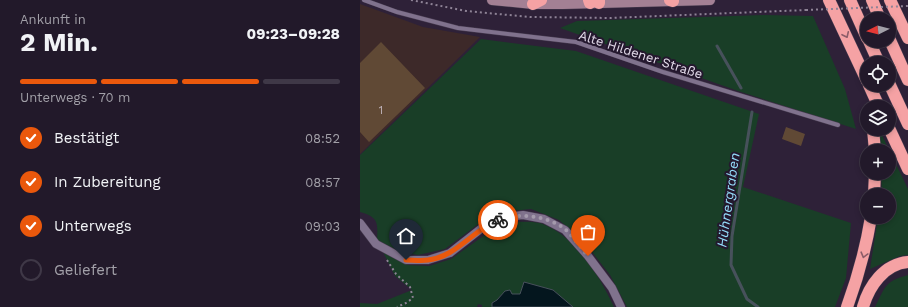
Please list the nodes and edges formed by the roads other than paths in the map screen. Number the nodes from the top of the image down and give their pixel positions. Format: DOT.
graph roads {
  1 [pos="364,0"];
  2 [pos="492,0"];
  3 [pos="710,0"];
  4 [pos="829,0"];
  5 [pos="850,0"];
  6 [pos="872,0"];
  7 [pos="890,0"];
  8 [pos="896,0"];
  9 [pos="671,1"];
  10 [pos="537,2"];
  11 [pos="594,2"];
  12 [pos="877,12"];
  13 [pos="860,22"];
  14 [pos="908,26"];
  15 [pos="908,38"];
  16 [pos="894,48"];
  17 [pos="860,68"];
  18 [pos="908,80"];
  19 [pos="893,92"];
  20 [pos="908,124"];
  21 [pos="838,125"];
  22 [pos="893,136"];
  23 [pos="908,169"];
  24 [pos="360,223"];
  25 [pos="870,224"];
  26 [pos="908,262"];
  27 [pos="621,307"];
  28 [pos="847,307"];
  29 [pos="863,307"];
  1 -- 21 [label="lane, Alte Hildener Straße"];
  2 -- 10 [label="main road"];
  3 -- 9 [label="main road"];
  4 -- 17 [label="highway, one-way"];
  5 -- 13 [label="highway"];
  6 -- 12 [label="highway"];
  7 -- 15 [label="highway"];
  8 -- 14 [label="highway"];
  9 -- 11 [label="main road"];
  10 -- 11 [label="main road"];
  16 -- 18 [label="highway"];
  19 -- 20 [label="highway"];
  22 -- 23 [label="highway"];
  24 -- 27 [label="street"];
  25 -- 28 [label="highway, one-way"];
  26 -- 29 [label="highway"];
}
